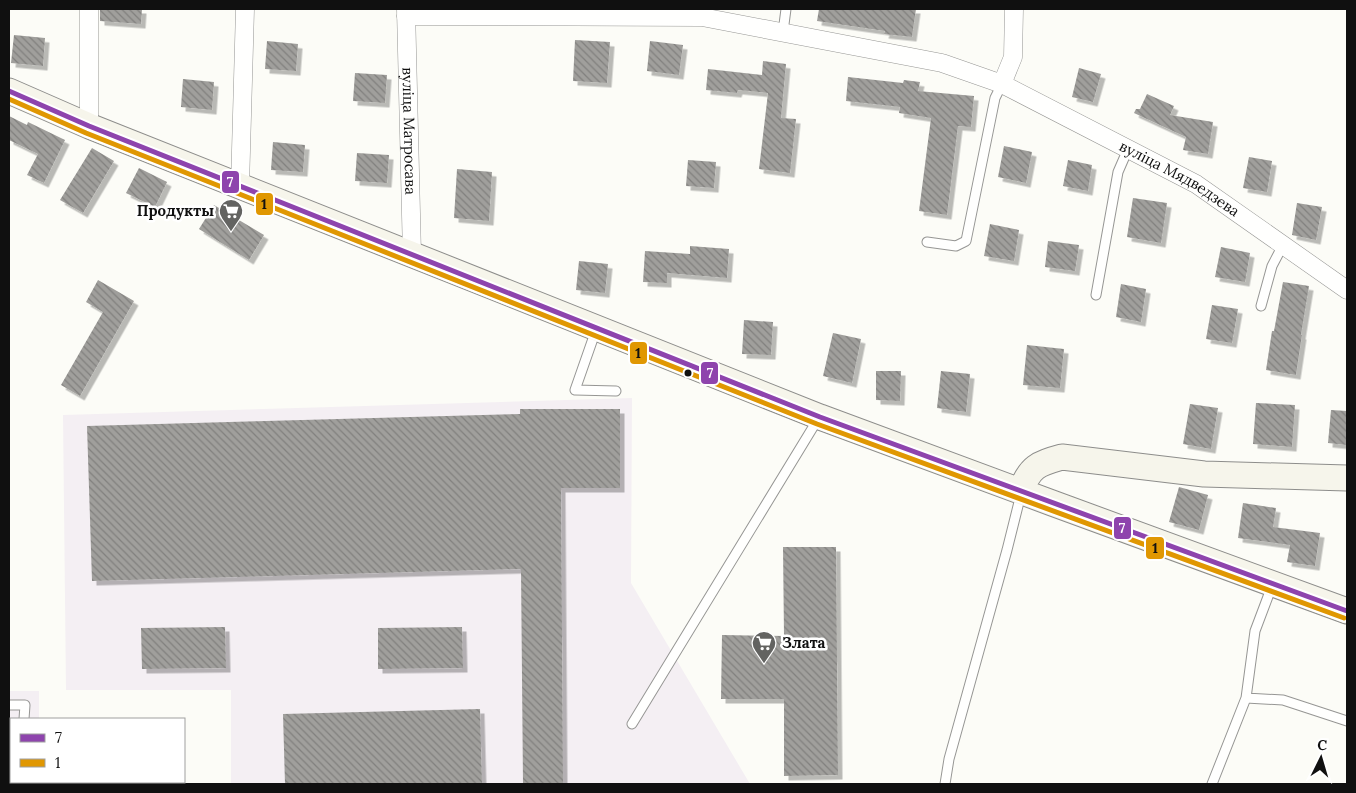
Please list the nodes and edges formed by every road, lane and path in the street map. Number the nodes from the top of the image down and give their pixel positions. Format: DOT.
graph roads {
  1 [pos="89,9"];
  2 [pos="245,9"];
  3 [pos="786,9"];
  4 [pos="1014,9"];
  5 [pos="406,12"];
  6 [pos="783,32"];
  7 [pos="1002,84"];
  8 [pos="9,91"];
  9 [pos="89,126"];
  10 [pos="1128,149"];
  11 [pos="240,186"];
  12 [pos="927,242"];
  13 [pos="1283,245"];
  14 [pos="412,255"];
  15 [pos="1347,290"];
  16 [pos="1096,295"];
  17 [pos="1261,306"];
  18 [pos="597,327"];
  19 [pos="616,391"];
  20 [pos="820,417"];
  21 [pos="1347,478"];
  22 [pos="1021,491"];
  23 [pos="1273,583"];
  24 [pos="1347,611"];
  25 [pos="1246,698"];
  26 [pos="9,705"];
  27 [pos="24,718"];
  28 [pos="1347,721"];
  29 [pos="632,724"];
  30 [pos="945,784"];
  31 [pos="1212,784"];
  1 -- 9 [label="street"];
  2 -- 11 [label="street"];
  3 -- 6 [label="lane"];
  4 -- 7 [label="street"];
  5 -- 6 [label="street, вуліца Мядведзева"];
  5 -- 14 [label="street, вуліца Матросава"];
  6 -- 7 [label="street, вуліца Мядведзева"];
  7 -- 10 [label="street, вуліца Мядведзева"];
  7 -- 12 [label="lane"];
  8 -- 9 [label="street"];
  9 -- 11 [label="street"];
  10 -- 13 [label="street, вуліца Мядведзева"];
  10 -- 16 [label="lane"];
  11 -- 14 [label="street"];
  13 -- 15 [label="street, вуліца Мядведзева"];
  13 -- 17 [label="lane"];
  14 -- 18 [label="street"];
  18 -- 19 [label="lane"];
  18 -- 20 [label="street"];
  20 -- 22 [label="street"];
  20 -- 29 [label="lane"];
  21 -- 22 [label="street"];
  22 -- 23 [label="street"];
  22 -- 30 [label="lane"];
  23 -- 24 [label="street"];
  23 -- 25 [label="lane"];
  25 -- 28 [label="lane"];
  25 -- 31 [label="lane"];
  26 -- 27 [label="lane"];
}
